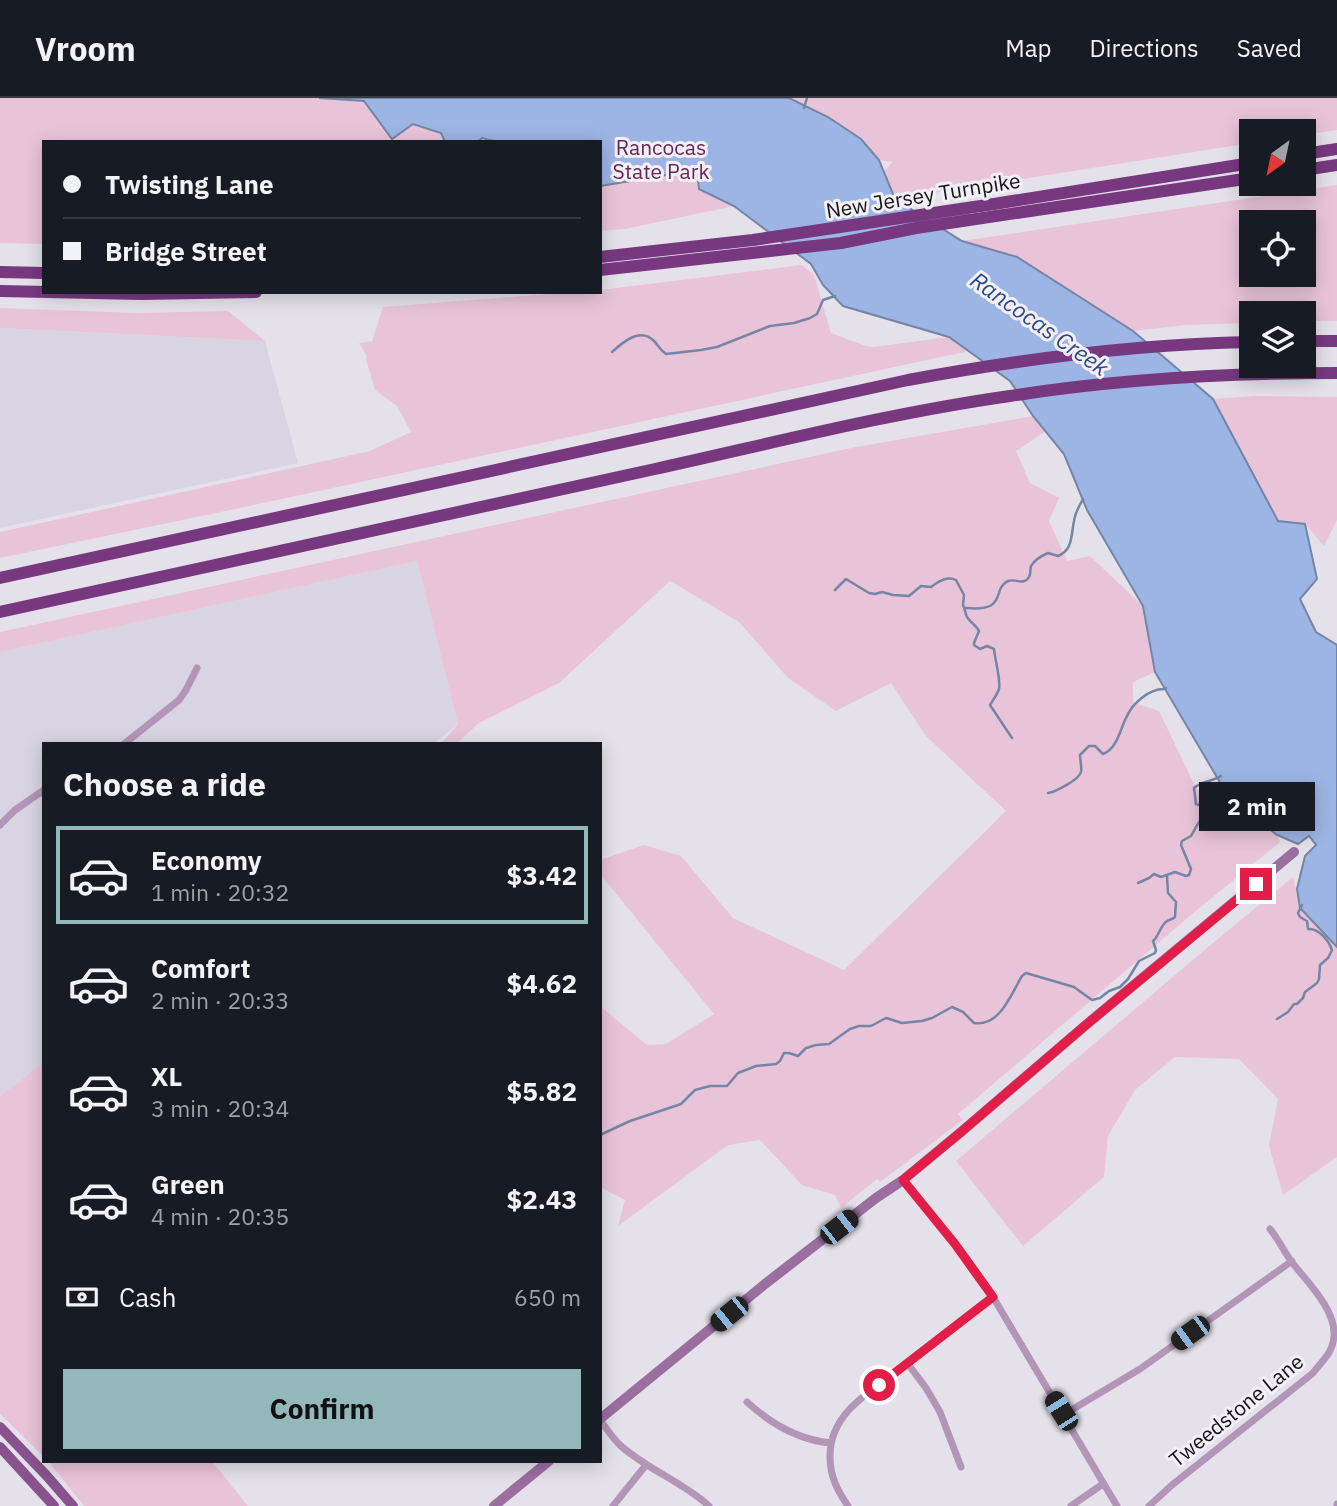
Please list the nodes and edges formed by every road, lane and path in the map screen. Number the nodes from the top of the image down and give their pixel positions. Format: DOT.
graph roads {
  1 [pos="1337,149"];
  2 [pos="1316,152"];
  3 [pos="1239,165"];
  4 [pos="1337,165"];
  5 [pos="1316,168"];
  6 [pos="1239,180"];
  7 [pos="602,257"];
  8 [pos="602,270"];
  9 [pos="0,272"];
  10 [pos="42,274"];
  11 [pos="0,291"];
  12 [pos="42,292"];
  13 [pos="1316,341"];
  14 [pos="1337,341"];
  15 [pos="1239,343"];
  16 [pos="1337,373"];
  17 [pos="0,578"];
  18 [pos="0,612"];
  19 [pos="197,668"];
  20 [pos="126,742"];
  21 [pos="42,791"];
  22 [pos="0,825"];
  23 [pos="1294,852"];
  24 [pos="903,1180"];
  25 [pos="1270,1228"];
  26 [pos="1292,1261"];
  27 [pos="993,1297"];
  28 [pos="908,1364"];
  29 [pos="747,1402"];
  30 [pos="1063,1415"];
  31 [pos="602,1418"];
  32 [pos="602,1423"];
  33 [pos="0,1427"];
  34 [pos="831,1443"];
  35 [pos="0,1447"];
  36 [pos="547,1463"];
  37 [pos="646,1465"];
  38 [pos="961,1467"];
  39 [pos="1103,1484"];
  40 [pos="54,1506"];
  41 [pos="73,1506"];
  42 [pos="494,1506"];
  43 [pos="613,1506"];
  44 [pos="709,1506"];
  45 [pos="848,1506"];
  46 [pos="1071,1506"];
  47 [pos="1117,1506"];
  48 [pos="1149,1506"];
  1 -- 2 [label="highway"];
  3 -- 7 [label="highway, New Jersey Turnpike"];
  4 -- 5 [label="highway"];
  6 -- 8 [label="highway, New Jersey Turnpike"];
  9 -- 10 [label="highway"];
  11 -- 12 [label="highway"];
  13 -- 14 [label="highway"];
  15 -- 17 [label="highway"];
  16 -- 18 [label="highway"];
  19 -- 20 [label="street"];
  21 -- 22 [label="street"];
  23 -- 24 [label="main road"];
  24 -- 27 [label="street"];
  24 -- 31 [label="main road"];
  25 -- 26 [label="street, Tweedstone Lane"];
  26 -- 30 [label="street"];
  26 -- 48 [label="street, Tweedstone Lane"];
  27 -- 28 [label="street"];
  27 -- 30 [label="street"];
  28 -- 34 [label="street"];
  28 -- 38 [label="street"];
  29 -- 34 [label="street"];
  30 -- 39 [label="street"];
  32 -- 37 [label="street"];
  33 -- 41 [label="main road"];
  34 -- 45 [label="street"];
  35 -- 40 [label="main road"];
  36 -- 42 [label="main road"];
  37 -- 43 [label="street"];
  37 -- 44 [label="street"];
  39 -- 46 [label="street"];
  39 -- 47 [label="street"];
}
